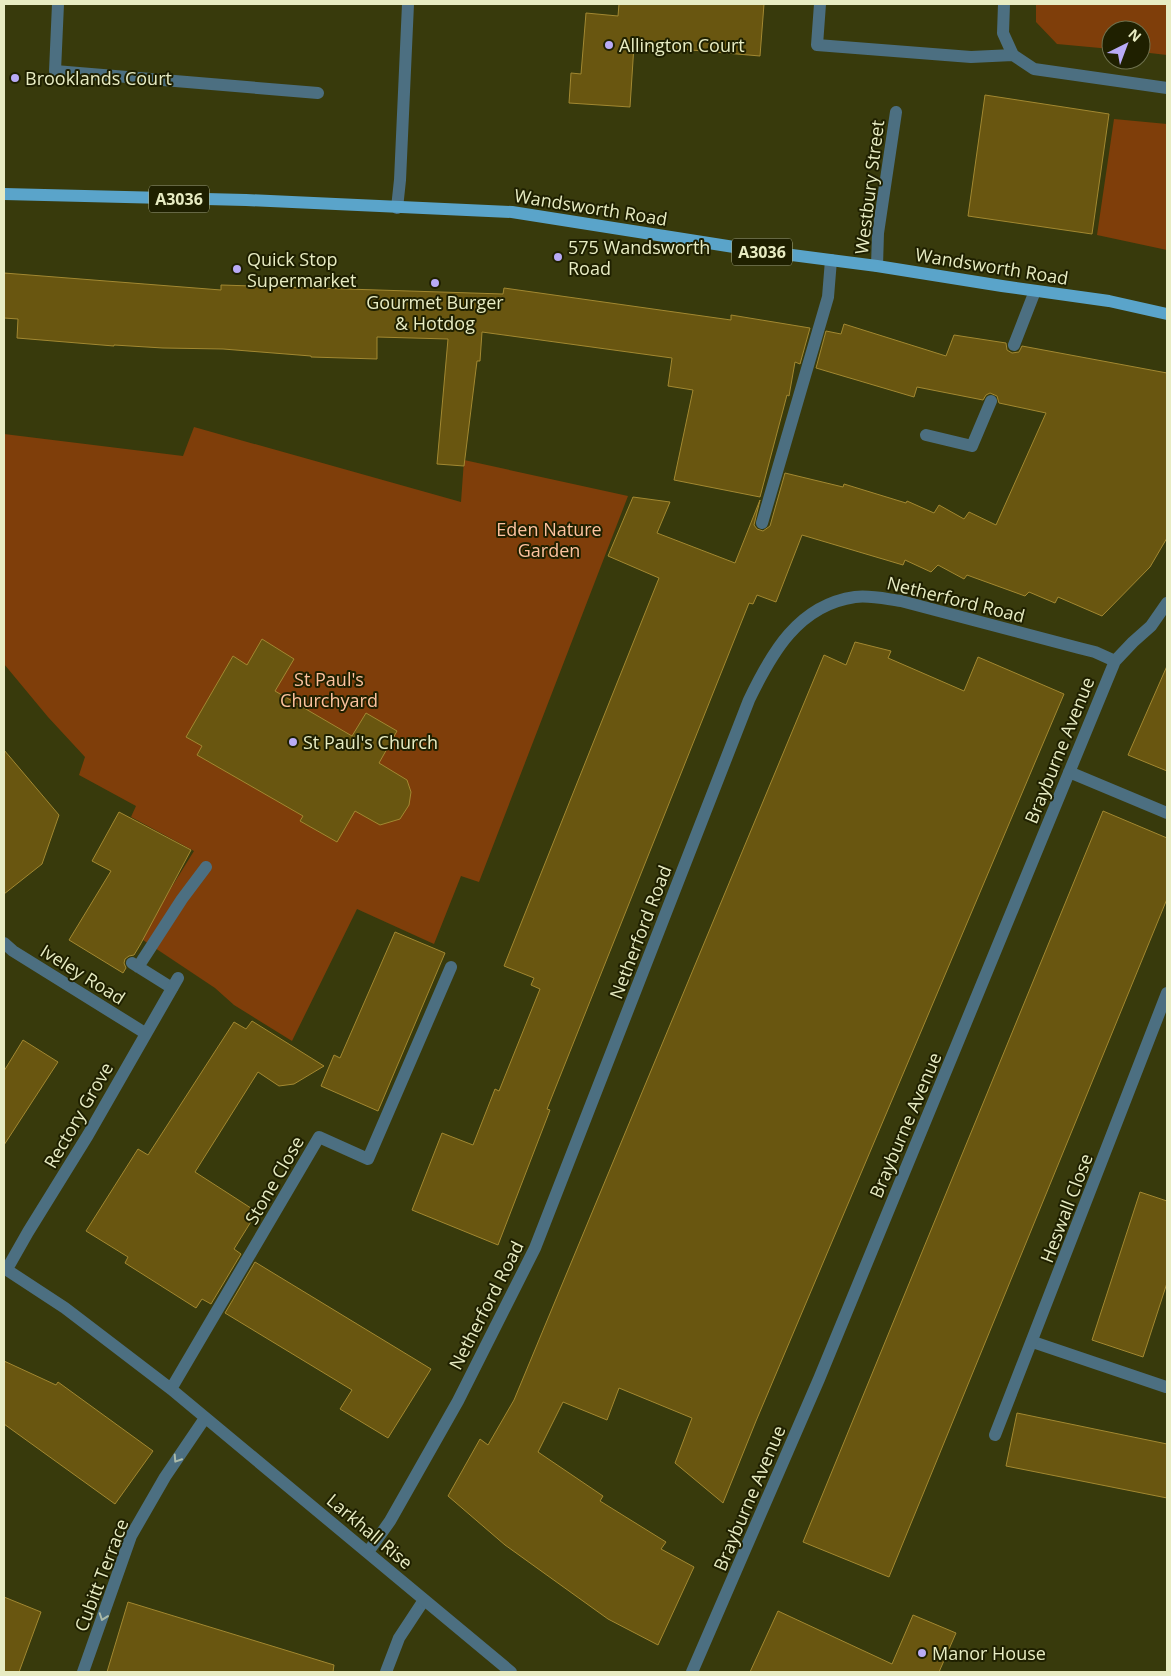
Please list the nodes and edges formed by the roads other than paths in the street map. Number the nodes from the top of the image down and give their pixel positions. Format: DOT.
graph roads {
  1 [pos="58,4"];
  2 [pos="408,4"];
  3 [pos="820,4"];
  4 [pos="1004,4"];
  5 [pos="1013,54"];
  6 [pos="1167,88"];
  7 [pos="318,93"];
  8 [pos="896,112"];
  9 [pos="4,194"];
  10 [pos="397,208"];
  11 [pos="831,260"];
  12 [pos="877,266"];
  13 [pos="1035,291"];
  14 [pos="1167,314"];
  15 [pos="1014,345"];
  16 [pos="991,401"];
  17 [pos="926,435"];
  18 [pos="762,523"];
  19 [pos="1167,603"];
  20 [pos="1115,661"];
  21 [pos="1069,772"];
  22 [pos="1167,813"];
  23 [pos="206,867"];
  24 [pos="4,943"];
  25 [pos="451,967"];
  26 [pos="1167,994"];
  27 [pos="145,1034"];
  28 [pos="6,1268"];
  29 [pos="1033,1342"];
  30 [pos="1166,1387"];
  31 [pos="171,1389"];
  32 [pos="205,1418"];
  33 [pos="996,1435"];
  34 [pos="368,1552"];
  35 [pos="424,1600"];
  36 [pos="83,1672"];
  37 [pos="386,1672"];
  38 [pos="511,1672"];
  39 [pos="692,1672"];
  1 -- 7 [label="street"];
  2 -- 10 [label="street"];
  3 -- 5 [label="street"];
  4 -- 5 [label="street"];
  5 -- 6 [label="street"];
  8 -- 12 [label="street, Westbury Street"];
  9 -- 10 [label="main road, Wandsworth Road / A3036"];
  10 -- 11 [label="main road, Wandsworth Road / A3036"];
  11 -- 12 [label="main road, Wandsworth Road / A3036"];
  11 -- 18 [label="street"];
  12 -- 13 [label="main road, Wandsworth Road / A3036"];
  13 -- 14 [label="main road, Wandsworth Road / A3036"];
  13 -- 15 [label="street"];
  16 -- 17 [label="street"];
  19 -- 20 [label="street, Brayburne Avenue"];
  20 -- 21 [label="street, Brayburne Avenue"];
  20 -- 34 [label="street, Netherford Road"];
  21 -- 22 [label="street"];
  21 -- 39 [label="street, Brayburne Avenue"];
  23 -- 27 [label="street, Rectory Grove"];
  24 -- 27 [label="street, Iveley Road"];
  25 -- 31 [label="street, Stone Close"];
  26 -- 29 [label="street, Heswall Close"];
  27 -- 28 [label="street, Rectory Grove"];
  28 -- 31 [label="street, Rectory Grove"];
  29 -- 30 [label="street"];
  29 -- 33 [label="street, Heswall Close"];
  31 -- 32 [label="street, Rectory Grove"];
  32 -- 34 [label="street, Larkhall Rise"];
  32 -- 36 [label="street, Cubitt Terrace, one-way"];
  34 -- 35 [label="street, Larkhall Rise"];
  35 -- 37 [label="street"];
  35 -- 38 [label="street, Larkhall Rise"];
}
